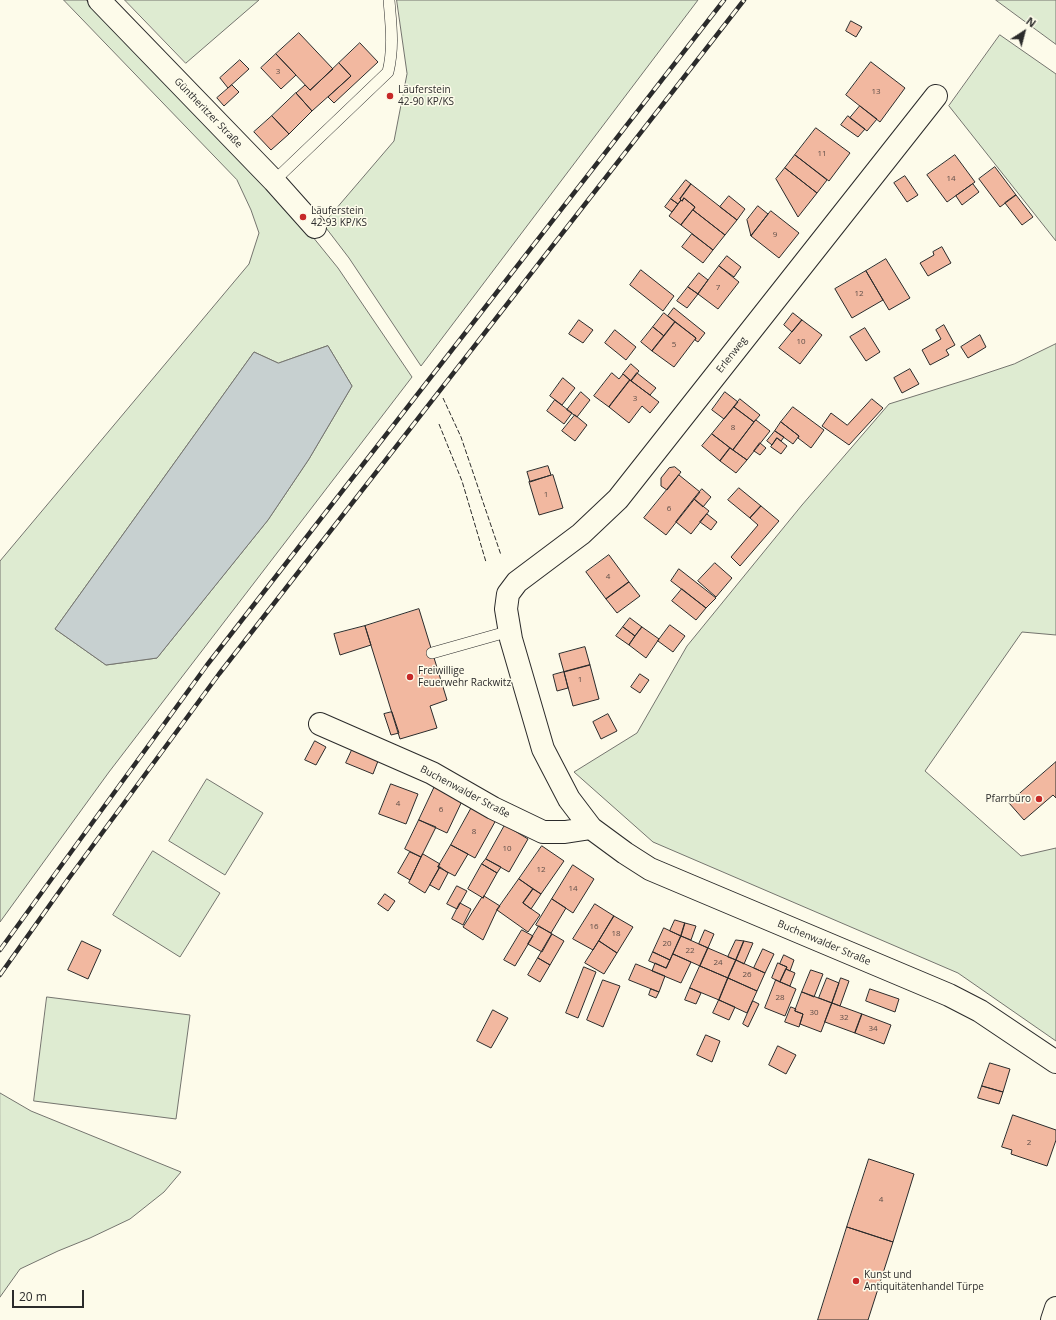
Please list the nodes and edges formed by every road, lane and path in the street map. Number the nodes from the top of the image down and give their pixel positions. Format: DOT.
graph roads {
  1 [pos="99,0"];
  2 [pos="389,0"];
  3 [pos="936,96"];
  4 [pos="274,181"];
  5 [pos="316,227"];
  6 [pos="508,594"];
  7 [pos="510,631"];
  8 [pos="432,653"];
  9 [pos="320,724"];
  10 [pos="591,828"];
  11 [pos="1056,1062"];
  12 [pos="1056,1308"];
  13 [pos="1052,1320"];
  1 -- 4 [label="street, Güntheritzer Straße"];
  2 -- 4 [label="lane"];
  3 -- 6 [label="street, Erlenweg"];
  4 -- 5 [label="street, Güntheritzer Straße"];
  6 -- 7 [label="street, Buchenwalder Straße"];
  7 -- 8 [label="lane"];
  7 -- 10 [label="street, Buchenwalder Straße"];
  9 -- 10 [label="street, Buchenwalder Straße"];
  10 -- 11 [label="street, Buchenwalder Straße"];
  12 -- 13 [label="street"];
}
